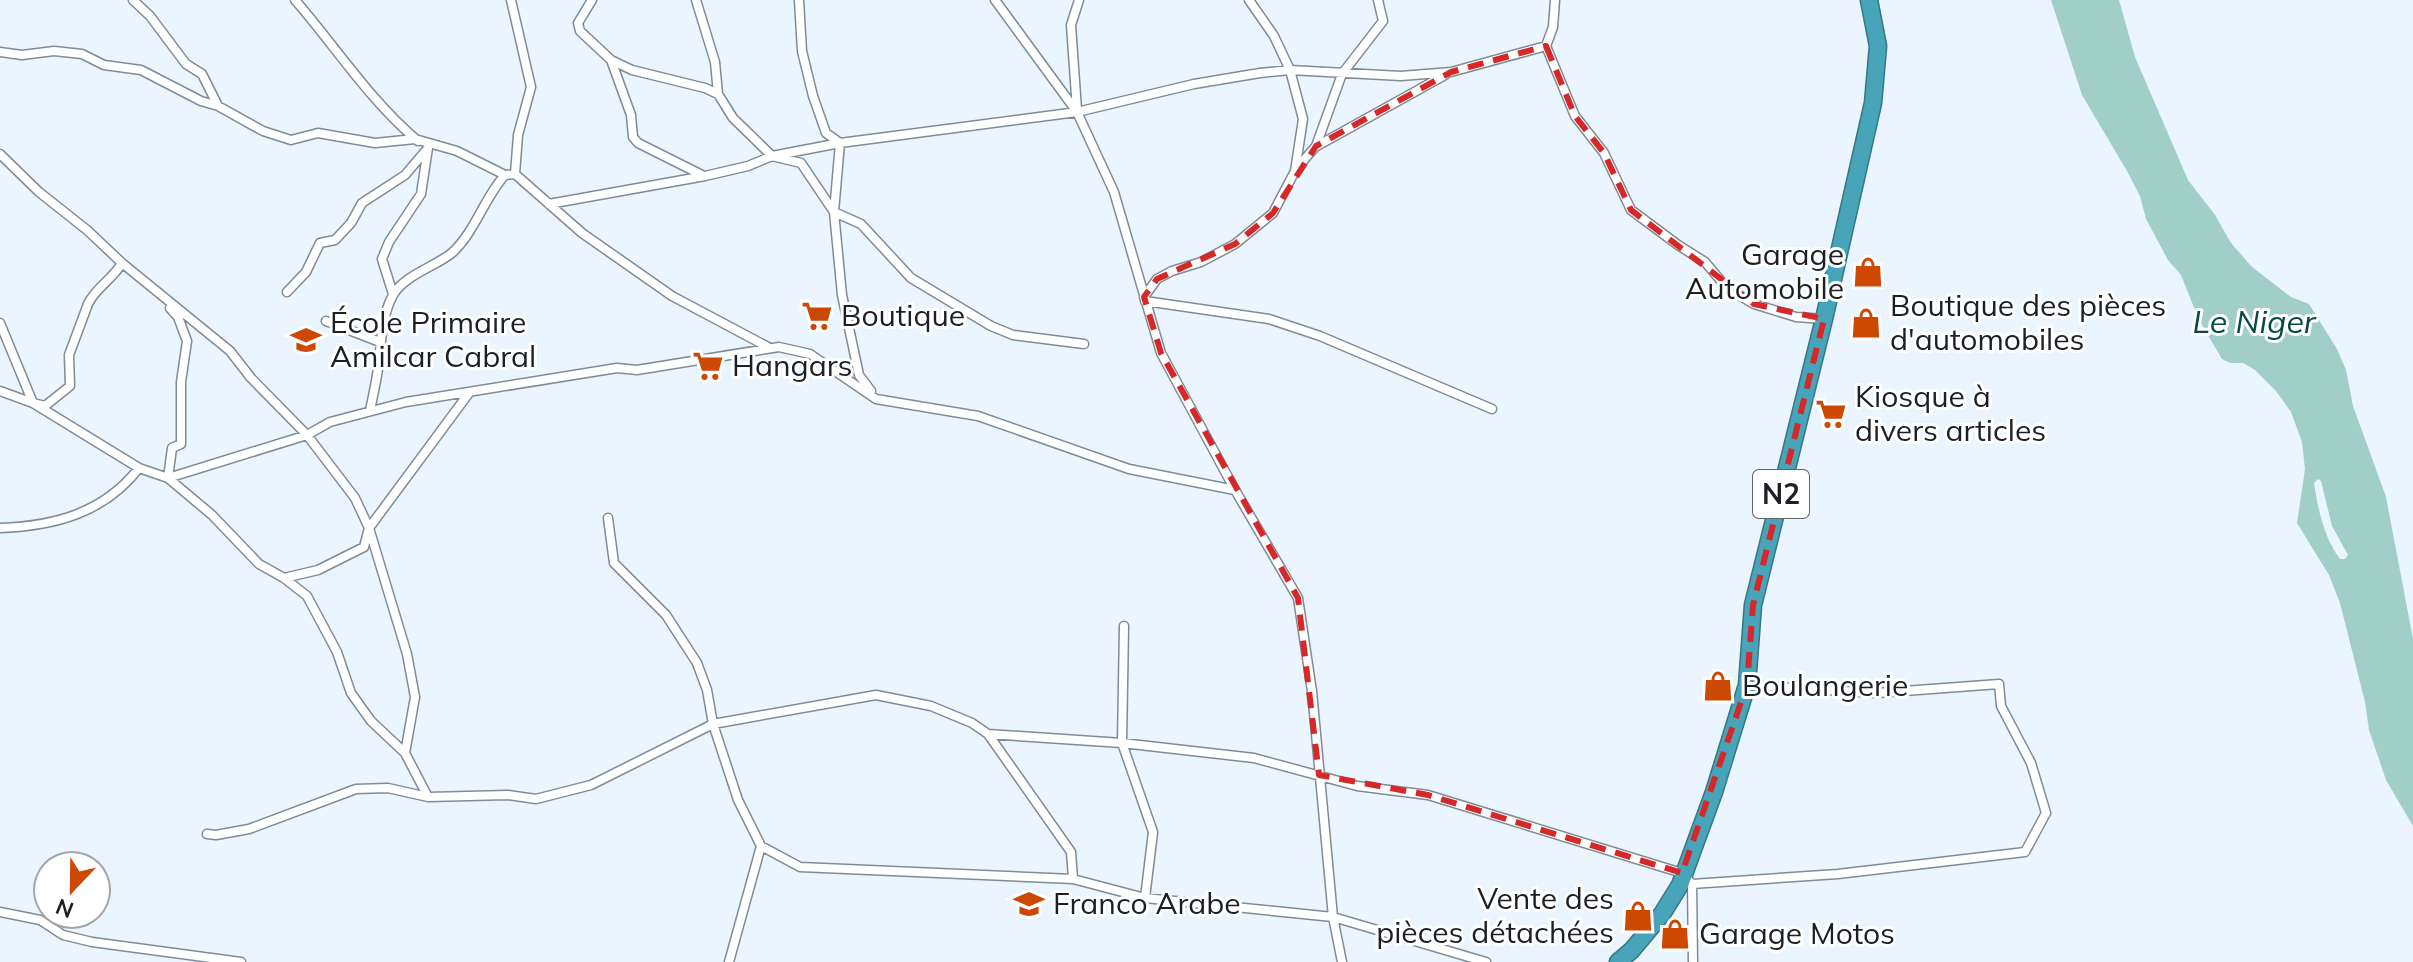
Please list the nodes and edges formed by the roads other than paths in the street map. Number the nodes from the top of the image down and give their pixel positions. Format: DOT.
graph roads {
  1 [pos="133,0"];
  2 [pos="295,0"];
  3 [pos="511,0"];
  4 [pos="592,0"];
  5 [pos="696,0"];
  6 [pos="799,0"];
  7 [pos="995,0"];
  8 [pos="1079,0"];
  9 [pos="1249,0"];
  10 [pos="1378,0"];
  11 [pos="1555,0"];
  12 [pos="1869,0"];
  13 [pos="1546,46"];
  14 [pos="0,52"];
  15 [pos="611,60"];
  16 [pos="1290,70"];
  17 [pos="1451,72"];
  18 [pos="1342,74"];
  19 [pos="718,94"];
  20 [pos="218,106"];
  21 [pos="1077,112"];
  22 [pos="415,139"];
  23 [pos="840,143"];
  24 [pos="1316,146"];
  25 [pos="428,148"];
  26 [pos="0,154"];
  27 [pos="772,156"];
  28 [pos="1295,171"];
  29 [pos="510,174"];
  30 [pos="705,176"];
  31 [pos="549,204"];
  32 [pos="834,212"];
  33 [pos="122,263"];
  34 [pos="287,292"];
  35 [pos="393,294"];
  36 [pos="159,295"];
  37 [pos="1144,299"];
  38 [pos="1824,319"];
  39 [pos="326,321"];
  40 [pos="0,323"];
  41 [pos="380,342"];
  42 [pos="1084,344"];
  43 [pos="768,347"];
  44 [pos="0,391"];
  45 [pos="469,393"];
  46 [pos="876,399"];
  47 [pos="33,403"];
  48 [pos="1492,409"];
  49 [pos="370,411"];
  50 [pos="307,435"];
  51 [pos="139,468"];
  52 [pos="168,478"];
  53 [pos="1235,490"];
  54 [pos="608,518"];
  55 [pos="0,528"];
  56 [pos="369,528"];
  57 [pos="284,578"];
  58 [pos="1124,626"];
  59 [pos="1747,685"];
  60 [pos="713,724"];
  61 [pos="988,734"];
  62 [pos="1122,743"];
  63 [pos="405,753"];
  64 [pos="1319,775"];
  65 [pos="428,797"];
  66 [pos="207,834"];
  67 [pos="761,846"];
  68 [pos="1073,879"];
  69 [pos="1687,879"];
  70 [pos="1145,898"];
  71 [pos="0,912"];
  72 [pos="1333,917"];
  73 [pos="193,959"];
  74 [pos="241,962"];
  75 [pos="729,962"];
  76 [pos="1342,962"];
  77 [pos="1486,962"];
  78 [pos="1618,962"];
  79 [pos="1693,962"];
  1 -- 20 [label="street"];
  2 -- 22 [label="street"];
  3 -- 29 [label="street"];
  4 -- 15 [label="street"];
  5 -- 19 [label="street"];
  6 -- 23 [label="street"];
  7 -- 21 [label="street"];
  8 -- 21 [label="street"];
  9 -- 16 [label="street"];
  10 -- 18 [label="street"];
  11 -- 13 [label="street"];
  12 -- 38 [label="highway, N2"];
  13 -- 17 [label="street"];
  13 -- 38 [label="street"];
  14 -- 20 [label="street"];
  15 -- 19 [label="street"];
  15 -- 30 [label="street"];
  16 -- 18 [label="street"];
  16 -- 21 [label="street"];
  16 -- 28 [label="street"];
  17 -- 18 [label="street"];
  17 -- 24 [label="street"];
  18 -- 24 [label="street"];
  19 -- 27 [label="street"];
  20 -- 22 [label="street"];
  21 -- 23 [label="street"];
  21 -- 37 [label="street"];
  22 -- 25 [label="street"];
  22 -- 29 [label="street"];
  23 -- 27 [label="street"];
  23 -- 32 [label="street"];
  24 -- 28 [label="street"];
  25 -- 34 [label="street"];
  25 -- 35 [label="street"];
  26 -- 33 [label="street"];
  27 -- 30 [label="street"];
  27 -- 32 [label="street"];
  28 -- 37 [label="street"];
  29 -- 31 [label="street"];
  29 -- 35 [label="street"];
  30 -- 31 [label="street"];
  31 -- 43 [label="street"];
  32 -- 42 [label="street"];
  32 -- 46 [label="street"];
  33 -- 36 [label="street"];
  33 -- 47 [label="street"];
  35 -- 41 [label="street"];
  36 -- 50 [label="street"];
  36 -- 52 [label="street"];
  37 -- 48 [label="street"];
  37 -- 53 [label="street"];
  38 -- 59 [label="highway, N2"];
  39 -- 41 [label="street"];
  40 -- 47 [label="street"];
  41 -- 49 [label="street"];
  43 -- 45 [label="street"];
  43 -- 46 [label="street"];
  44 -- 47 [label="street"];
  45 -- 49 [label="street"];
  45 -- 56 [label="street"];
  46 -- 53 [label="street"];
  47 -- 51 [label="street"];
  49 -- 50 [label="street"];
  50 -- 52 [label="street"];
  50 -- 56 [label="street"];
  51 -- 52 [label="street"];
  51 -- 55 [label="street"];
  52 -- 57 [label="street"];
  53 -- 64 [label="street"];
  54 -- 60 [label="street"];
  56 -- 57 [label="street"];
  56 -- 63 [label="street"];
  57 -- 63 [label="street"];
  58 -- 62 [label="street"];
  59 -- 69 [label="highway, N2"];
  59 -- 69 [label="street"];
  60 -- 61 [label="street"];
  60 -- 65 [label="street"];
  60 -- 67 [label="street"];
  61 -- 62 [label="street"];
  61 -- 68 [label="street"];
  62 -- 64 [label="street"];
  62 -- 70 [label="street"];
  63 -- 65 [label="street"];
  64 -- 69 [label="street"];
  64 -- 72 [label="street"];
  65 -- 66 [label="street"];
  67 -- 68 [label="street"];
  67 -- 75 [label="street"];
  68 -- 70 [label="street"];
  69 -- 78 [label="highway, N2"];
  69 -- 79 [label="street"];
  70 -- 72 [label="street"];
  71 -- 73 [label="street"];
  72 -- 76 [label="street"];
  72 -- 77 [label="street"];
  73 -- 74 [label="street"];
}
